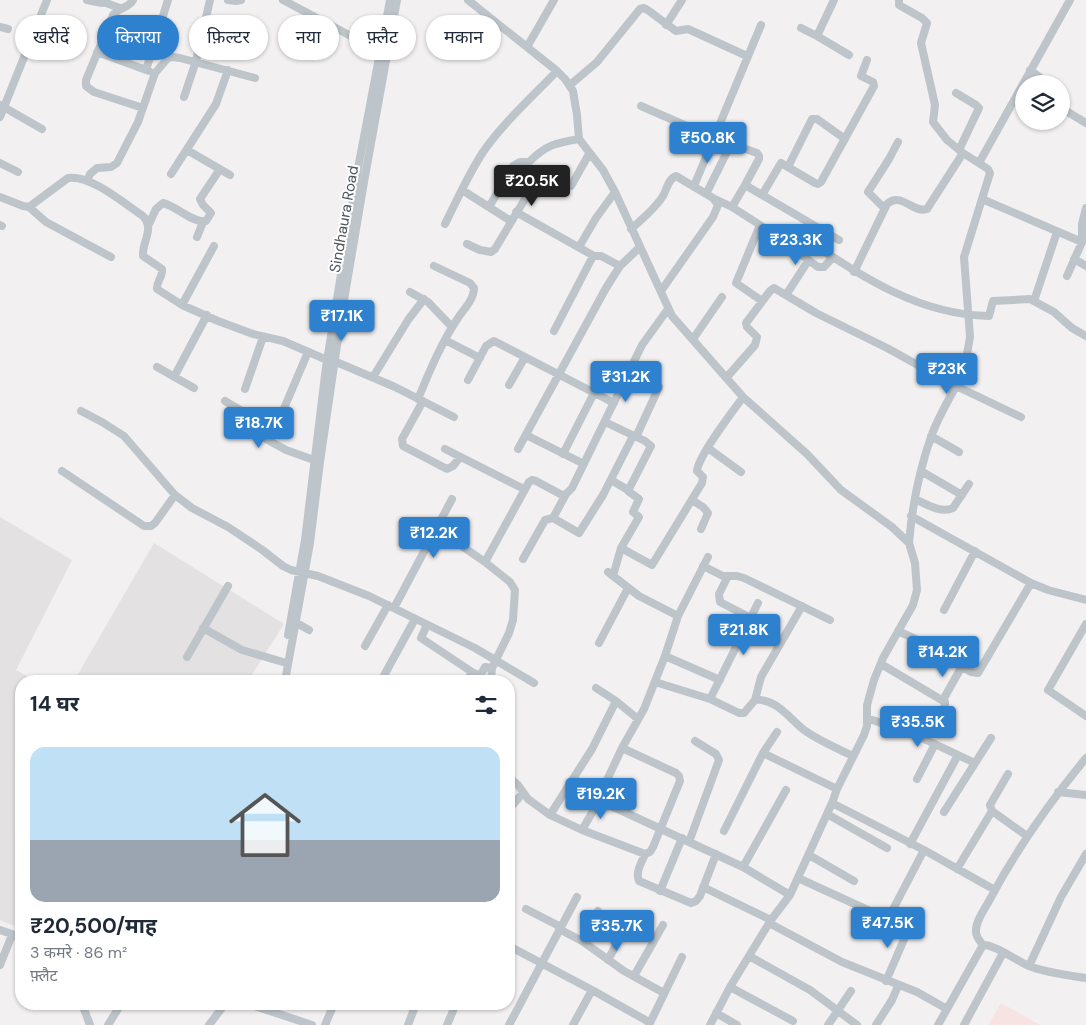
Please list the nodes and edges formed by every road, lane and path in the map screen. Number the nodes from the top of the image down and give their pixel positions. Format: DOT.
graph roads {
  1 [pos="47,0"];
  2 [pos="87,0"];
  3 [pos="133,0"];
  4 [pos="168,0"];
  5 [pos="210,0"];
  6 [pos="228,0"];
  7 [pos="241,0"];
  8 [pos="283,0"];
  9 [pos="390,0"];
  10 [pos="398,0"];
  11 [pos="468,0"];
  12 [pos="554,0"];
  13 [pos="682,0"];
  14 [pos="834,0"];
  15 [pos="898,0"];
  16 [pos="1070,0"];
  17 [pos="103,2"];
  18 [pos="297,3"];
  19 [pos="120,8"];
  20 [pos="115,15"];
  21 [pos="387,15"];
  22 [pos="666,25"];
  23 [pos="761,25"];
  24 [pos="802,28"];
  25 [pos="349,33"];
  26 [pos="817,36"];
  27 [pos="527,47"];
  28 [pos="97,52"];
  29 [pos="850,55"];
  30 [pos="747,56"];
  31 [pos="119,60"];
  32 [pos="379,60"];
  33 [pos="867,60"];
  34 [pos="196,61"];
  35 [pos="146,70"];
  36 [pos="228,70"];
  37 [pos="1030,70"];
  38 [pos="557,71"];
  39 [pos="155,73"];
  40 [pos="1037,75"];
  41 [pos="255,78"];
  42 [pos="570,85"];
  43 [pos="956,93"];
  44 [pos="184,96"];
  45 [pos="2,106"];
  46 [pos="641,106"];
  47 [pos="143,108"];
  48 [pos="1070,113"];
  49 [pos="0,117"];
  50 [pos="1086,123"];
  51 [pos="42,129"];
  52 [pos="714,138"];
  53 [pos="579,139"];
  54 [pos="845,139"];
  55 [pos="898,142"];
  56 [pos="731,144"];
  57 [pos="187,150"];
  58 [pos="961,152"];
  59 [pos="590,154"];
  60 [pos="0,163"];
  61 [pos="979,163"];
  62 [pos="788,167"];
  63 [pos="220,169"];
  64 [pos="18,172"];
  65 [pos="171,174"];
  66 [pos="230,175"];
  67 [pos="87,181"];
  68 [pos="746,185"];
  69 [pos="694,186"];
  70 [pos="462,190"];
  71 [pos="615,192"];
  72 [pos="762,195"];
  73 [pos="710,196"];
  74 [pos="0,197"];
  75 [pos="982,199"];
  76 [pos="29,207"];
  77 [pos="489,207"];
  78 [pos="732,207"];
  79 [pos="884,208"];
  80 [pos="1086,208"];
  81 [pos="516,212"];
  82 [pos="511,220"];
  83 [pos="203,222"];
  84 [pos="149,224"];
  85 [pos="445,224"];
  86 [pos="760,224"];
  87 [pos="631,229"];
  88 [pos="1084,230"];
  89 [pos="1057,232"];
  90 [pos="197,237"];
  91 [pos="839,240"];
  92 [pos="809,241"];
  93 [pos="1082,242"];
  94 [pos="467,244"];
  95 [pos="214,246"];
  96 [pos="579,246"];
  97 [pos="640,247"];
  98 [pos="594,256"];
  99 [pos="111,257"];
  100 [pos="833,257"];
  101 [pos="1074,259"];
  102 [pos="808,261"];
  103 [pos="434,266"];
  104 [pos="620,266"];
  105 [pos="1086,266"];
  106 [pos="854,272"];
  107 [pos="1067,276"];
  108 [pos="662,291"];
  109 [pos="410,292"];
  110 [pos="786,295"];
  111 [pos="722,297"];
  112 [pos="424,299"];
  113 [pos="762,301"];
  114 [pos="1034,301"];
  115 [pos="182,304"];
  116 [pos="668,309"];
  117 [pos="969,315"];
  118 [pos="207,316"];
  119 [pos="452,327"];
  120 [pos="554,331"];
  121 [pos="1086,336"];
  122 [pos="263,337"];
  123 [pos="694,339"];
  124 [pos="446,340"];
  125 [pos="308,352"];
  126 [pos="525,357"];
  127 [pos="480,358"];
  128 [pos="330,360"];
  129 [pos="157,367"];
  130 [pos="558,375"];
  131 [pos="174,377"];
  132 [pos="373,377"];
  133 [pos="727,377"];
  134 [pos="468,380"];
  135 [pos="510,385"];
  136 [pos="659,386"];
  137 [pos="956,386"];
  138 [pos="194,388"];
  139 [pos="245,389"];
  140 [pos="594,392"];
  141 [pos="744,397"];
  142 [pos="420,400"];
  143 [pos="225,401"];
  144 [pos="614,403"];
  145 [pos="81,411"];
  146 [pos="282,413"];
  147 [pos="1021,417"];
  148 [pos="454,418"];
  149 [pos="605,422"];
  150 [pos="526,434"];
  151 [pos="634,436"];
  152 [pos="932,436"];
  153 [pos="708,448"];
  154 [pos="445,449"];
  155 [pos="518,449"];
  156 [pos="959,452"];
  157 [pos="563,454"];
  158 [pos="460,456"];
  159 [pos="314,460"];
  160 [pos="584,464"];
  161 [pos="62,470"];
  162 [pos="921,471"];
  163 [pos="741,472"];
  164 [pos="611,480"];
  165 [pos="969,484"];
  166 [pos="524,490"];
  167 [pos="628,490"];
  168 [pos="566,494"];
  169 [pos="175,495"];
  170 [pos="962,495"];
  171 [pos="452,499"];
  172 [pos="915,499"];
  173 [pos="692,500"];
  174 [pos="911,516"];
  175 [pos="553,518"];
  176 [pos="437,528"];
  177 [pos="701,529"];
  178 [pos="909,543"];
  179 [pos="621,548"];
  180 [pos="975,551"];
  181 [pos="708,557"];
  182 [pos="523,559"];
  183 [pos="485,562"];
  184 [pos="703,566"];
  185 [pos="302,573"];
  186 [pos="728,576"];
  187 [pos="1031,583"];
  188 [pos="228,586"];
  189 [pos="628,588"];
  190 [pos="1086,600"];
  191 [pos="758,603"];
  192 [pos="802,606"];
  193 [pos="391,607"];
  194 [pos="944,610"];
  195 [pos="678,616"];
  196 [pos="751,618"];
  197 [pos="414,619"];
  198 [pos="830,620"];
  199 [pos="295,622"];
  200 [pos="1086,624"];
  201 [pos="427,625"];
  202 [pos="203,628"];
  203 [pos="309,630"];
  204 [pos="898,631"];
  205 [pos="599,643"];
  206 [pos="365,646"];
  207 [pos="665,656"];
  208 [pos="186,657"];
  209 [pos="496,660"];
  210 [pos="283,662"];
  211 [pos="881,664"];
  212 [pos="962,666"];
  213 [pos="492,668"];
  214 [pos="472,672"];
  215 [pos="281,675"];
  216 [pos="286,675"];
  217 [pos="384,675"];
  218 [pos="470,675"];
  219 [pos="478,675"];
  220 [pos="481,675"];
  221 [pos="491,675"];
  222 [pos="720,680"];
  223 [pos="655,682"];
  224 [pos="534,683"];
  225 [pos="596,688"];
  226 [pos="710,699"];
  227 [pos="755,700"];
  228 [pos="943,700"];
  229 [pos="616,701"];
  230 [pos="1086,716"];
  231 [pos="866,718"];
  232 [pos="638,719"];
  233 [pos="777,732"];
  234 [pos="991,738"];
  235 [pos="926,740"];
  236 [pos="695,742"];
  237 [pos="935,744"];
  238 [pos="622,748"];
  239 [pos="763,753"];
  240 [pos="958,755"];
  241 [pos="853,756"];
  242 [pos="1086,758"];
  243 [pos="975,763"];
  244 [pos="1008,774"];
  245 [pos="917,779"];
  246 [pos="515,782"];
  247 [pos="837,789"];
  248 [pos="786,790"];
  249 [pos="1058,792"];
  250 [pos="523,793"];
  251 [pos="1086,795"];
  252 [pos="600,799"];
  253 [pos="515,802"];
  254 [pos="832,803"];
  255 [pos="992,810"];
  256 [pos="944,812"];
  257 [pos="827,814"];
  258 [pos="550,815"];
  259 [pos="659,829"];
  260 [pos="582,830"];
  261 [pos="724,831"];
  262 [pos="1027,836"];
  263 [pos="685,840"];
  264 [pos="910,844"];
  265 [pos="887,848"];
  266 [pos="924,850"];
  267 [pos="645,854"];
  268 [pos="716,854"];
  269 [pos="1086,854"];
  270 [pos="809,855"];
  271 [pos="743,867"];
  272 [pos="957,869"];
  273 [pos="798,878"];
  274 [pos="854,881"];
  275 [pos="703,887"];
  276 [pos="995,890"];
  277 [pos="660,891"];
  278 [pos="790,895"];
  279 [pos="577,897"];
  280 [pos="526,909"];
  281 [pos="598,911"];
  282 [pos="887,917"];
  283 [pos="770,921"];
  284 [pos="663,925"];
  285 [pos="560,928"];
  286 [pos="625,928"];
  287 [pos="0,930"];
  288 [pos="12,935"];
  289 [pos="15,936"];
  290 [pos="582,941"];
  291 [pos="983,945"];
  292 [pos="515,949"];
  293 [pos="1002,953"];
  294 [pos="749,956"];
  295 [pos="682,957"];
  296 [pos="608,960"];
  297 [pos="542,963"];
  298 [pos="0,965"];
  299 [pos="1029,966"];
  300 [pos="634,976"];
  301 [pos="1086,978"];
  302 [pos="886,981"];
  303 [pos="898,986"];
  304 [pos="730,987"];
  305 [pos="592,990"];
  306 [pos="851,991"];
  307 [pos="664,993"];
  308 [pos="947,1009"];
  309 [pos="84,1010"];
  310 [pos="117,1010"];
  311 [pos="221,1010"];
  312 [pos="267,1010"];
  313 [pos="331,1010"];
  314 [pos="414,1010"];
  315 [pos="453,1010"];
  316 [pos="838,1011"];
  317 [pos="716,1013"];
  318 [pos="793,1021"];
  319 [pos="649,1024"];
  320 [pos="90,1025"];
  321 [pos="108,1025"];
  322 [pos="209,1025"];
  323 [pos="312,1025"];
  324 [pos="324,1025"];
  325 [pos="408,1025"];
  326 [pos="447,1025"];
  327 [pos="509,1025"];
  328 [pos="574,1025"];
  329 [pos="710,1025"];
  330 [pos="737,1025"];
  331 [pos="828,1025"];
  332 [pos="857,1025"];
  333 [pos="876,1025"];
  334 [pos="938,1025"];
  335 [pos="964,1025"];
  1 -- 45 [label="street"];
  2 -- 17 [label="street"];
  3 -- 19 [label="street"];
  4 -- 35 [label="street"];
  5 -- 34 [label="street"];
  6 -- 7 [label="street"];
  8 -- 18 [label="street"];
  9 -- 21 [label="street"];
  10 -- 128 [label="street, Sindhaura Road"];
  11 -- 27 [label="street"];
  12 -- 27 [label="street"];
  13 -- 22 [label="street"];
  14 -- 26 [label="street"];
  15 -- 58 [label="street"];
  16 -- 37 [label="street"];
  17 -- 19 [label="street"];
  18 -- 25 [label="street"];
  19 -- 20 [label="street"];
  22 -- 30 [label="street"];
  22 -- 42 [label="street"];
  23 -- 30 [label="street"];
  24 -- 26 [label="street"];
  26 -- 29 [label="street"];
  27 -- 38 [label="street"];
  28 -- 47 [label="street"];
  30 -- 52 [label="street"];
  31 -- 35 [label="street"];
  32 -- 128 [label="street"];
  33 -- 54 [label="street"];
  34 -- 36 [label="street"];
  34 -- 39 [label="street"];
  34 -- 44 [label="street"];
  35 -- 39 [label="street"];
  36 -- 41 [label="street"];
  36 -- 57 [label="street"];
  37 -- 40 [label="street"];
  37 -- 61 [label="street"];
  38 -- 42 [label="street"];
  38 -- 70 [label="street"];
  39 -- 47 [label="street"];
  42 -- 53 [label="street"];
  43 -- 58 [label="street"];
  45 -- 49 [label="street"];
  45 -- 51 [label="street"];
  46 -- 52 [label="street"];
  47 -- 67 [label="street"];
  48 -- 50 [label="street"];
  52 -- 56 [label="street"];
  52 -- 69 [label="street"];
  53 -- 59 [label="street"];
  53 -- 77 [label="street"];
  54 -- 62 [label="street"];
  54 -- 62 [label="street"];
  55 -- 79 [label="street"];
  56 -- 68 [label="street"];
  56 -- 73 [label="street"];
  57 -- 63 [label="street"];
  57 -- 65 [label="street"];
  58 -- 61 [label="street"];
  58 -- 79 [label="street"];
  59 -- 71 [label="street"];
  59 -- 81 [label="street"];
  60 -- 64 [label="street"];
  61 -- 75 [label="street"];
  62 -- 72 [label="street"];
  63 -- 66 [label="street"];
  63 -- 83 [label="street"];
  67 -- 76 [label="street"];
  67 -- 84 [label="street"];
  68 -- 72 [label="street"];
  68 -- 78 [label="street"];
  69 -- 73 [label="street"];
  69 -- 87 [label="street"];
  70 -- 77 [label="street"];
  70 -- 85 [label="street"];
  71 -- 87 [label="street"];
  71 -- 96 [label="street"];
  72 -- 91 [label="street"];
  73 -- 78 [label="street"];
  73 -- 108 [label="street"];
  74 -- 76 [label="street"];
  75 -- 89 [label="street"];
  75 -- 117 [label="street"];
  76 -- 99 [label="street"];
  77 -- 82 [label="street"];
  78 -- 86 [label="street"];
  79 -- 106 [label="street"];
  80 -- 88 [label="street"];
  81 -- 82 [label="street"];
  81 -- 96 [label="street"];
  82 -- 94 [label="street"];
  83 -- 84 [label="street"];
  83 -- 90 [label="street"];
  84 -- 115 [label="street"];
  86 -- 102 [label="street"];
  86 -- 113 [label="street"];
  87 -- 97 [label="street"];
  88 -- 93 [label="street"];
  89 -- 93 [label="street"];
  89 -- 114 [label="street"];
  92 -- 100 [label="street"];
  93 -- 101 [label="street"];
  95 -- 115 [label="street"];
  96 -- 98 [label="street"];
  97 -- 104 [label="street"];
  97 -- 108 [label="street"];
  98 -- 104 [label="street"];
  98 -- 120 [label="street"];
  100 -- 102 [label="street"];
  100 -- 106 [label="street"];
  101 -- 105 [label="street"];
  101 -- 107 [label="street"];
  102 -- 110 [label="street"];
  103 -- 119 [label="street"];
  104 -- 130 [label="street"];
  106 -- 117 [label="street"];
  108 -- 116 [label="street"];
  109 -- 112 [label="street"];
  110 -- 113 [label="street"];
  110 -- 137 [label="street"];
  111 -- 123 [label="street"];
  112 -- 119 [label="street"];
  112 -- 132 [label="street"];
  113 -- 133 [label="street"];
  114 -- 117 [label="street"];
  114 -- 121 [label="street"];
  115 -- 118 [label="street"];
  116 -- 123 [label="street"];
  116 -- 144 [label="street"];
  117 -- 137 [label="street"];
  118 -- 122 [label="street"];
  118 -- 131 [label="street"];
  119 -- 124 [label="street"];
  122 -- 125 [label="street"];
  122 -- 139 [label="street"];
  123 -- 133 [label="street"];
  124 -- 127 [label="street"];
  124 -- 142 [label="street"];
  125 -- 128 [label="street"];
  125 -- 146 [label="street"];
  126 -- 127 [label="street"];
  126 -- 130 [label="street"];
  126 -- 135 [label="street"];
  127 -- 134 [label="street"];
  128 -- 132 [label="street"];
  128 -- 159 [label="street"];
  128 -- 185 [label="street, Sindhaura Road"];
  129 -- 131 [label="street"];
  130 -- 140 [label="street"];
  130 -- 150 [label="street"];
  131 -- 138 [label="street"];
  132 -- 142 [label="street"];
  133 -- 141 [label="street"];
  136 -- 151 [label="street"];
  137 -- 147 [label="street"];
  137 -- 152 [label="street"];
  140 -- 144 [label="street"];
  140 -- 157 [label="street"];
  141 -- 153 [label="street"];
  141 -- 178 [label="street"];
  142 -- 148 [label="street"];
  142 -- 158 [label="street"];
  143 -- 159 [label="street"];
  144 -- 149 [label="street"];
  145 -- 169 [label="street"];
  149 -- 151 [label="street"];
  149 -- 160 [label="street"];
  150 -- 155 [label="street"];
  150 -- 157 [label="street"];
  151 -- 164 [label="street"];
  151 -- 167 [label="street"];
  152 -- 156 [label="street"];
  152 -- 162 [label="street"];
  153 -- 163 [label="street"];
  153 -- 173 [label="street"];
  154 -- 158 [label="street"];
  157 -- 160 [label="street"];
  158 -- 166 [label="street"];
  159 -- 185 [label="street"];
  160 -- 168 [label="street"];
  161 -- 169 [label="street"];
  162 -- 170 [label="street"];
  162 -- 172 [label="street"];
  164 -- 167 [label="street"];
  164 -- 175 [label="street"];
  165 -- 170 [label="street"];
  166 -- 168 [label="street"];
  166 -- 183 [label="street"];
  167 -- 179 [label="street"];
  168 -- 175 [label="street"];
  169 -- 185 [label="street"];
  170 -- 172 [label="street"];
  171 -- 176 [label="street"];
  172 -- 174 [label="street"];
  173 -- 177 [label="street"];
  173 -- 179 [label="street"];
  174 -- 178 [label="street"];
  174 -- 180 [label="street"];
  175 -- 182 [label="street"];
  176 -- 183 [label="street"];
  176 -- 193 [label="street"];
  178 -- 204 [label="street"];
  179 -- 189 [label="street"];
  180 -- 187 [label="street"];
  180 -- 194 [label="street"];
  181 -- 184 [label="street"];
  183 -- 209 [label="street"];
  184 -- 186 [label="street"];
  184 -- 195 [label="street"];
  185 -- 193 [label="street"];
  185 -- 199 [label="street, Sindhaura Road"];
  185 -- 210 [label="street"];
  186 -- 192 [label="street"];
  186 -- 196 [label="street"];
  187 -- 190 [label="street"];
  187 -- 212 [label="street"];
  188 -- 202 [label="street"];
  189 -- 195 [label="street"];
  189 -- 205 [label="street"];
  191 -- 196 [label="street"];
  192 -- 198 [label="street"];
  192 -- 227 [label="street"];
  193 -- 197 [label="street"];
  193 -- 206 [label="street"];
  195 -- 207 [label="street"];
  196 -- 222 [label="street"];
  197 -- 201 [label="street"];
  197 -- 217 [label="street"];
  199 -- 203 [label="street"];
  199 -- 216 [label="street, Sindhaura Road"];
  200 -- 230 [label="street"];
  201 -- 209 [label="street"];
  201 -- 214 [label="street"];
  202 -- 208 [label="street"];
  202 -- 210 [label="street"];
  204 -- 211 [label="street"];
  204 -- 212 [label="street"];
  207 -- 222 [label="street"];
  207 -- 223 [label="street"];
  209 -- 213 [label="street"];
  209 -- 224 [label="street"];
  210 -- 215 [label="street"];
  211 -- 228 [label="street"];
  211 -- 231 [label="street"];
  212 -- 228 [label="street"];
  213 -- 220 [label="street"];
  213 -- 221 [label="street"];
  214 -- 218 [label="street"];
  214 -- 219 [label="street"];
  222 -- 226 [label="street"];
  223 -- 226 [label="street"];
  223 -- 232 [label="street"];
  225 -- 229 [label="street"];
  226 -- 227 [label="street"];
  227 -- 241 [label="street"];
  228 -- 235 [label="street"];
  229 -- 232 [label="street"];
  229 -- 258 [label="street"];
  231 -- 235 [label="street"];
  231 -- 241 [label="street"];
  232 -- 238 [label="street"];
  233 -- 239 [label="street"];
  234 -- 243 [label="street"];
  235 -- 237 [label="street"];
  236 -- 263 [label="street"];
  237 -- 240 [label="street"];
  237 -- 245 [label="street"];
  238 -- 252 [label="street"];
  238 -- 259 [label="street"];
  239 -- 247 [label="street"];
  239 -- 261 [label="street"];
  240 -- 243 [label="street"];
  240 -- 264 [label="street"];
  241 -- 247 [label="street"];
  242 -- 249 [label="street"];
  243 -- 256 [label="street"];
  244 -- 255 [label="street"];
  246 -- 250 [label="street"];
  247 -- 254 [label="street"];
  248 -- 271 [label="street"];
  249 -- 251 [label="street"];
  249 -- 262 [label="street"];
  250 -- 253 [label="street"];
  250 -- 258 [label="street"];
  252 -- 259 [label="street"];
  252 -- 260 [label="street"];
  254 -- 257 [label="street"];
  254 -- 264 [label="street"];
  255 -- 262 [label="street"];
  255 -- 272 [label="street"];
  257 -- 265 [label="street"];
  257 -- 270 [label="street"];
  258 -- 260 [label="street"];
  259 -- 263 [label="street"];
  259 -- 267 [label="street"];
  260 -- 267 [label="street"];
  262 -- 276 [label="street"];
  263 -- 268 [label="street"];
  263 -- 277 [label="street"];
  264 -- 266 [label="street"];
  266 -- 272 [label="street"];
  266 -- 282 [label="street"];
  267 -- 277 [label="street"];
  268 -- 271 [label="street"];
  268 -- 275 [label="street"];
  269 -- 299 [label="street"];
  270 -- 273 [label="street"];
  270 -- 274 [label="street"];
  271 -- 278 [label="street"];
  272 -- 276 [label="street"];
  273 -- 278 [label="street"];
  273 -- 282 [label="street"];
  275 -- 277 [label="street"];
  275 -- 283 [label="street"];
  276 -- 291 [label="street"];
  278 -- 283 [label="street"];
  279 -- 285 [label="street"];
  280 -- 285 [label="street"];
  281 -- 290 [label="street"];
  282 -- 302 [label="street"];
  283 -- 294 [label="street"];
  283 -- 302 [label="street"];
  284 -- 300 [label="street"];
  285 -- 290 [label="street"];
  285 -- 297 [label="street"];
  286 -- 296 [label="street"];
  287 -- 288 [label="street"];
  288 -- 289 [label="street"];
  288 -- 298 [label="street"];
  290 -- 296 [label="street"];
  291 -- 293 [label="street"];
  291 -- 308 [label="street"];
  292 -- 297 [label="street"];
  293 -- 299 [label="street"];
  293 -- 335 [label="street"];
  294 -- 304 [label="street"];
  294 -- 316 [label="street"];
  295 -- 307 [label="street"];
  296 -- 300 [label="street"];
  297 -- 305 [label="street"];
  297 -- 327 [label="street"];
  299 -- 301 [label="street"];
  300 -- 307 [label="street"];
  302 -- 303 [label="street"];
  303 -- 308 [label="street"];
  303 -- 333 [label="street"];
  304 -- 317 [label="street"];
  304 -- 318 [label="street"];
  305 -- 319 [label="street"];
  305 -- 328 [label="street"];
  306 -- 316 [label="street"];
  307 -- 319 [label="street"];
  308 -- 334 [label="street"];
  309 -- 320 [label="street"];
  310 -- 321 [label="street"];
  311 -- 322 [label="street"];
  312 -- 323 [label="street"];
  313 -- 324 [label="street"];
  314 -- 325 [label="street"];
  315 -- 326 [label="street"];
  316 -- 331 [label="street"];
  316 -- 332 [label="street"];
  317 -- 329 [label="street"];
  317 -- 330 [label="street"];
}
